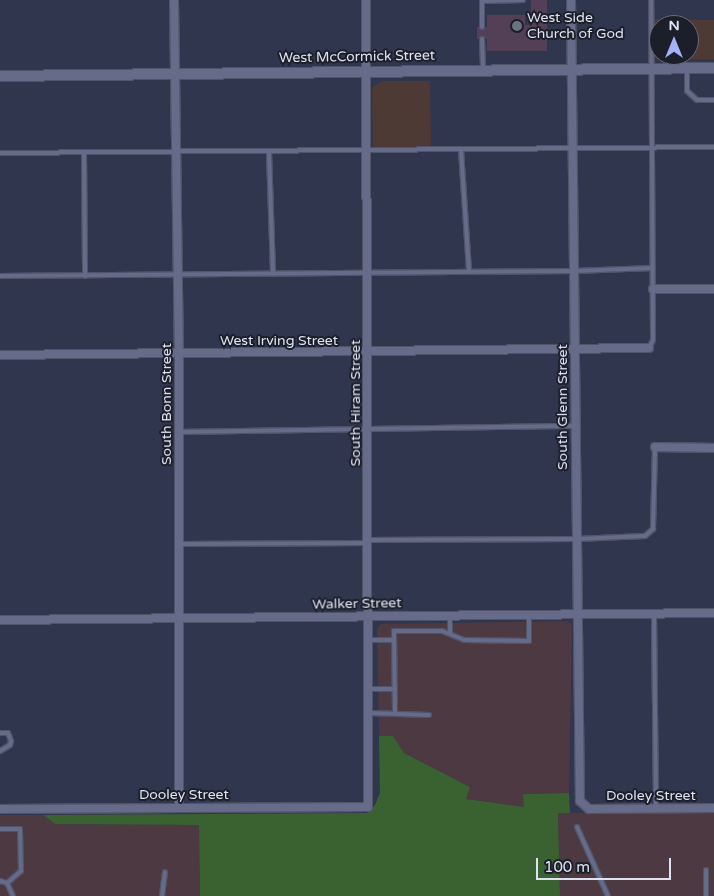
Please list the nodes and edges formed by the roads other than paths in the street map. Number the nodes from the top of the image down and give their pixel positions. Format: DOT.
graph roads {
  1 [pos="174,0"];
  2 [pos="366,0"];
  3 [pos="523,0"];
  4 [pos="571,0"];
  5 [pos="651,0"];
  6 [pos="482,1"];
  7 [pos="482,26"];
  8 [pos="482,39"];
  9 [pos="687,68"];
  10 [pos="714,68"];
  11 [pos="650,69"];
  12 [pos="366,70"];
  13 [pos="483,70"];
  14 [pos="572,70"];
  15 [pos="174,74"];
  16 [pos="0,76"];
  17 [pos="714,100"];
  18 [pos="651,148"];
  19 [pos="714,148"];
  20 [pos="573,149"];
  21 [pos="367,150"];
  22 [pos="461,150"];
  23 [pos="176,152"];
  24 [pos="269,152"];
  25 [pos="0,153"];
  26 [pos="84,153"];
  27 [pos="653,268"];
  28 [pos="574,271"];
  29 [pos="469,272"];
  30 [pos="368,273"];
  31 [pos="273,274"];
  32 [pos="178,275"];
  33 [pos="0,276"];
  34 [pos="85,276"];
  35 [pos="653,289"];
  36 [pos="714,289"];
  37 [pos="649,348"];
  38 [pos="575,349"];
  39 [pos="368,352"];
  40 [pos="0,354"];
  41 [pos="179,354"];
  42 [pos="576,426"];
  43 [pos="368,430"];
  44 [pos="179,432"];
  45 [pos="655,447"];
  46 [pos="714,448"];
  47 [pos="576,539"];
  48 [pos="369,542"];
  49 [pos="180,544"];
  50 [pos="714,613"];
  51 [pos="529,614"];
  52 [pos="577,614"];
  53 [pos="654,614"];
  54 [pos="450,615"];
  55 [pos="369,616"];
  56 [pos="180,618"];
  57 [pos="0,620"];
  58 [pos="450,634"];
  59 [pos="369,640"];
  60 [pos="394,640"];
  61 [pos="369,689"];
  62 [pos="395,689"];
  63 [pos="369,713"];
  64 [pos="395,713"];
  65 [pos="429,715"];
  66 [pos="0,733"];
  67 [pos="0,752"];
  68 [pos="368,807"];
  69 [pos="178,808"];
  70 [pos="656,808"];
  71 [pos="714,808"];
  72 [pos="0,809"];
  73 [pos="589,809"];
  74 [pos="577,827"];
  75 [pos="0,829"];
  76 [pos="706,870"];
  77 [pos="164,872"];
  78 [pos="0,881"];
  79 [pos="7,883"];
  80 [pos="13,896"];
  81 [pos="162,896"];
  82 [pos="608,896"];
  83 [pos="706,896"];
  1 -- 15 [label="street, South Bonn Street"];
  2 -- 12 [label="street, South Hiram Street"];
  3 -- 6 [label="lane"];
  4 -- 14 [label="street, South Glenn Street"];
  5 -- 11 [label="lane"];
  6 -- 7 [label="lane"];
  8 -- 13 [label="lane"];
  9 -- 10 [label="street, West McCormick Street"];
  9 -- 11 [label="street, West McCormick Street"];
  9 -- 17 [label="lane"];
  11 -- 14 [label="street, West McCormick Street"];
  11 -- 18 [label="lane"];
  12 -- 13 [label="street, West McCormick Street"];
  12 -- 15 [label="street, West McCormick Street"];
  12 -- 21 [label="street, South Hiram Street"];
  13 -- 14 [label="street, West McCormick Street"];
  14 -- 20 [label="street, South Glenn Street"];
  15 -- 16 [label="street, West McCormick Street"];
  15 -- 23 [label="street, South Bonn Street"];
  18 -- 19 [label="lane"];
  18 -- 20 [label="lane"];
  18 -- 27 [label="lane"];
  20 -- 22 [label="lane"];
  20 -- 28 [label="street, South Glenn Street"];
  21 -- 22 [label="lane"];
  21 -- 24 [label="lane"];
  21 -- 30 [label="street, South Hiram Street"];
  22 -- 29 [label="lane"];
  23 -- 24 [label="lane"];
  23 -- 26 [label="lane"];
  23 -- 32 [label="street, South Bonn Street"];
  24 -- 31 [label="lane"];
  25 -- 26 [label="lane"];
  26 -- 34 [label="lane"];
  27 -- 28 [label="lane"];
  27 -- 35 [label="lane"];
  28 -- 29 [label="lane"];
  28 -- 38 [label="street, South Glenn Street"];
  29 -- 30 [label="lane"];
  30 -- 31 [label="lane"];
  30 -- 39 [label="street, South Hiram Street"];
  31 -- 32 [label="lane"];
  32 -- 34 [label="lane"];
  32 -- 41 [label="street, South Bonn Street"];
  33 -- 34 [label="lane"];
  35 -- 36 [label="street"];
  35 -- 37 [label="lane"];
  37 -- 38 [label="street, West Irving Street"];
  38 -- 39 [label="street, West Irving Street"];
  38 -- 42 [label="street, South Glenn Street"];
  39 -- 41 [label="street, West Irving Street"];
  39 -- 43 [label="street, South Hiram Street"];
  40 -- 41 [label="street, West Irving Street"];
  41 -- 44 [label="street, South Bonn Street"];
  42 -- 43 [label="lane"];
  42 -- 47 [label="street, South Glenn Street"];
  43 -- 44 [label="lane"];
  43 -- 48 [label="street, South Hiram Street"];
  44 -- 49 [label="street, South Bonn Street"];
  45 -- 46 [label="street"];
  45 -- 47 [label="lane"];
  47 -- 48 [label="lane"];
  47 -- 52 [label="street, South Glenn Street"];
  48 -- 49 [label="lane"];
  48 -- 55 [label="street, South Hiram Street"];
  49 -- 56 [label="street, South Bonn Street"];
  50 -- 53 [label="street, Walker Street"];
  51 -- 52 [label="street, Walker Street"];
  51 -- 54 [label="street, Walker Street"];
  51 -- 58 [label="lane"];
  52 -- 53 [label="street, Walker Street"];
  52 -- 73 [label="street, South Glenn Street"];
  53 -- 70 [label="lane"];
  54 -- 55 [label="street, Walker Street"];
  54 -- 58 [label="lane"];
  55 -- 56 [label="street, Walker Street"];
  55 -- 59 [label="street, South Hiram Street"];
  56 -- 57 [label="street, Walker Street"];
  56 -- 69 [label="street, South Bonn Street"];
  58 -- 60 [label="lane"];
  59 -- 60 [label="lane"];
  59 -- 61 [label="street, South Hiram Street"];
  60 -- 62 [label="lane"];
  61 -- 62 [label="lane"];
  61 -- 63 [label="street, South Hiram Street"];
  62 -- 64 [label="lane"];
  63 -- 64 [label="lane"];
  63 -- 68 [label="street, South Hiram Street"];
  64 -- 65 [label="lane"];
  66 -- 67 [label="lane"];
  68 -- 69 [label="street, Dooley Street"];
  69 -- 72 [label="street, Dooley Street"];
  70 -- 71 [label="street, Dooley Street"];
  70 -- 73 [label="street, Dooley Street"];
  74 -- 82 [label="lane"];
  75 -- 79 [label="lane"];
  76 -- 83 [label="lane"];
  77 -- 81 [label="lane"];
  78 -- 79 [label="lane"];
  79 -- 80 [label="lane"];
}
